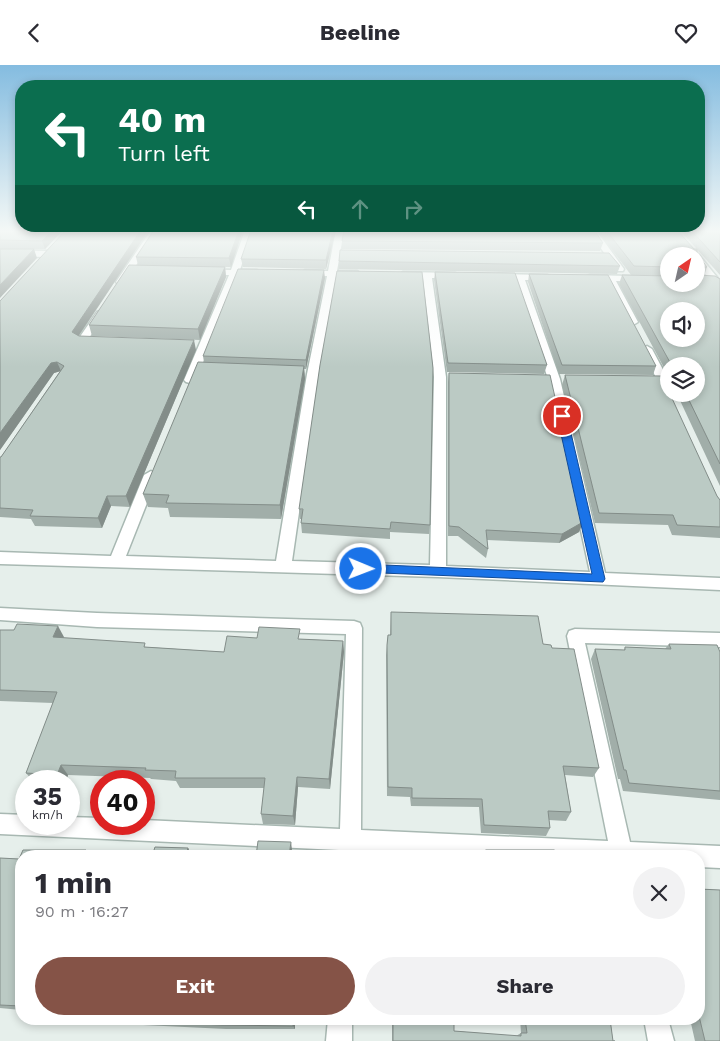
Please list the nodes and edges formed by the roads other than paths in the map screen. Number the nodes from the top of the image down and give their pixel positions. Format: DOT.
graph roads {
  1 [pos="427,275"];
  2 [pos="130,276"];
  3 [pos="233,276"];
  4 [pos="332,276"];
  5 [pos="447,276"];
  6 [pos="464,276"];
  7 [pos="625,276"];
  8 [pos="491,277"];
  9 [pos="519,277"];
  10 [pos="555,278"];
  11 [pos="583,278"];
  12 [pos="610,279"];
  13 [pos="627,279"];
  14 [pos="660,280"];
  15 [pos="110,342"];
  16 [pos="660,384"];
  17 [pos="187,389"];
  18 [pos="157,461"];
  19 [pos="0,558"];
  20 [pos="116,562"];
  21 [pos="283,567"];
  22 [pos="438,571"];
  23 [pos="599,579"];
  24 [pos="720,584"];
  25 [pos="0,614"];
  26 [pos="720,640"];
  27 [pos="0,824"];
  28 [pos="350,848"];
  29 [pos="428,850"];
  30 [pos="621,850"];
  31 [pos="705,856"];
  32 [pos="720,857"];
  33 [pos="340,1025"];
  34 [pos="657,1025"];
  35 [pos="339,1041"];
  36 [pos="661,1041"];
  1 -- 22 [label="street"];
  2 -- 15 [label="street"];
  3 -- 17 [label="street"];
  4 -- 21 [label="street"];
  5 -- 6 [label="street"];
  7 -- 13 [label="street"];
  8 -- 9 [label="street"];
  9 -- 10 [label="street"];
  9 -- 23 [label="street"];
  11 -- 12 [label="street"];
  12 -- 13 [label="street"];
  12 -- 16 [label="street"];
  13 -- 14 [label="street"];
  18 -- 20 [label="street"];
  19 -- 20 [label="street"];
  20 -- 21 [label="street"];
  21 -- 22 [label="street"];
  22 -- 23 [label="street"];
  23 -- 24 [label="street"];
  25 -- 28 [label="street"];
  26 -- 30 [label="street"];
  27 -- 28 [label="street"];
  28 -- 29 [label="street"];
  31 -- 32 [label="street"];
  33 -- 35 [label="street"];
  34 -- 36 [label="street"];
}
